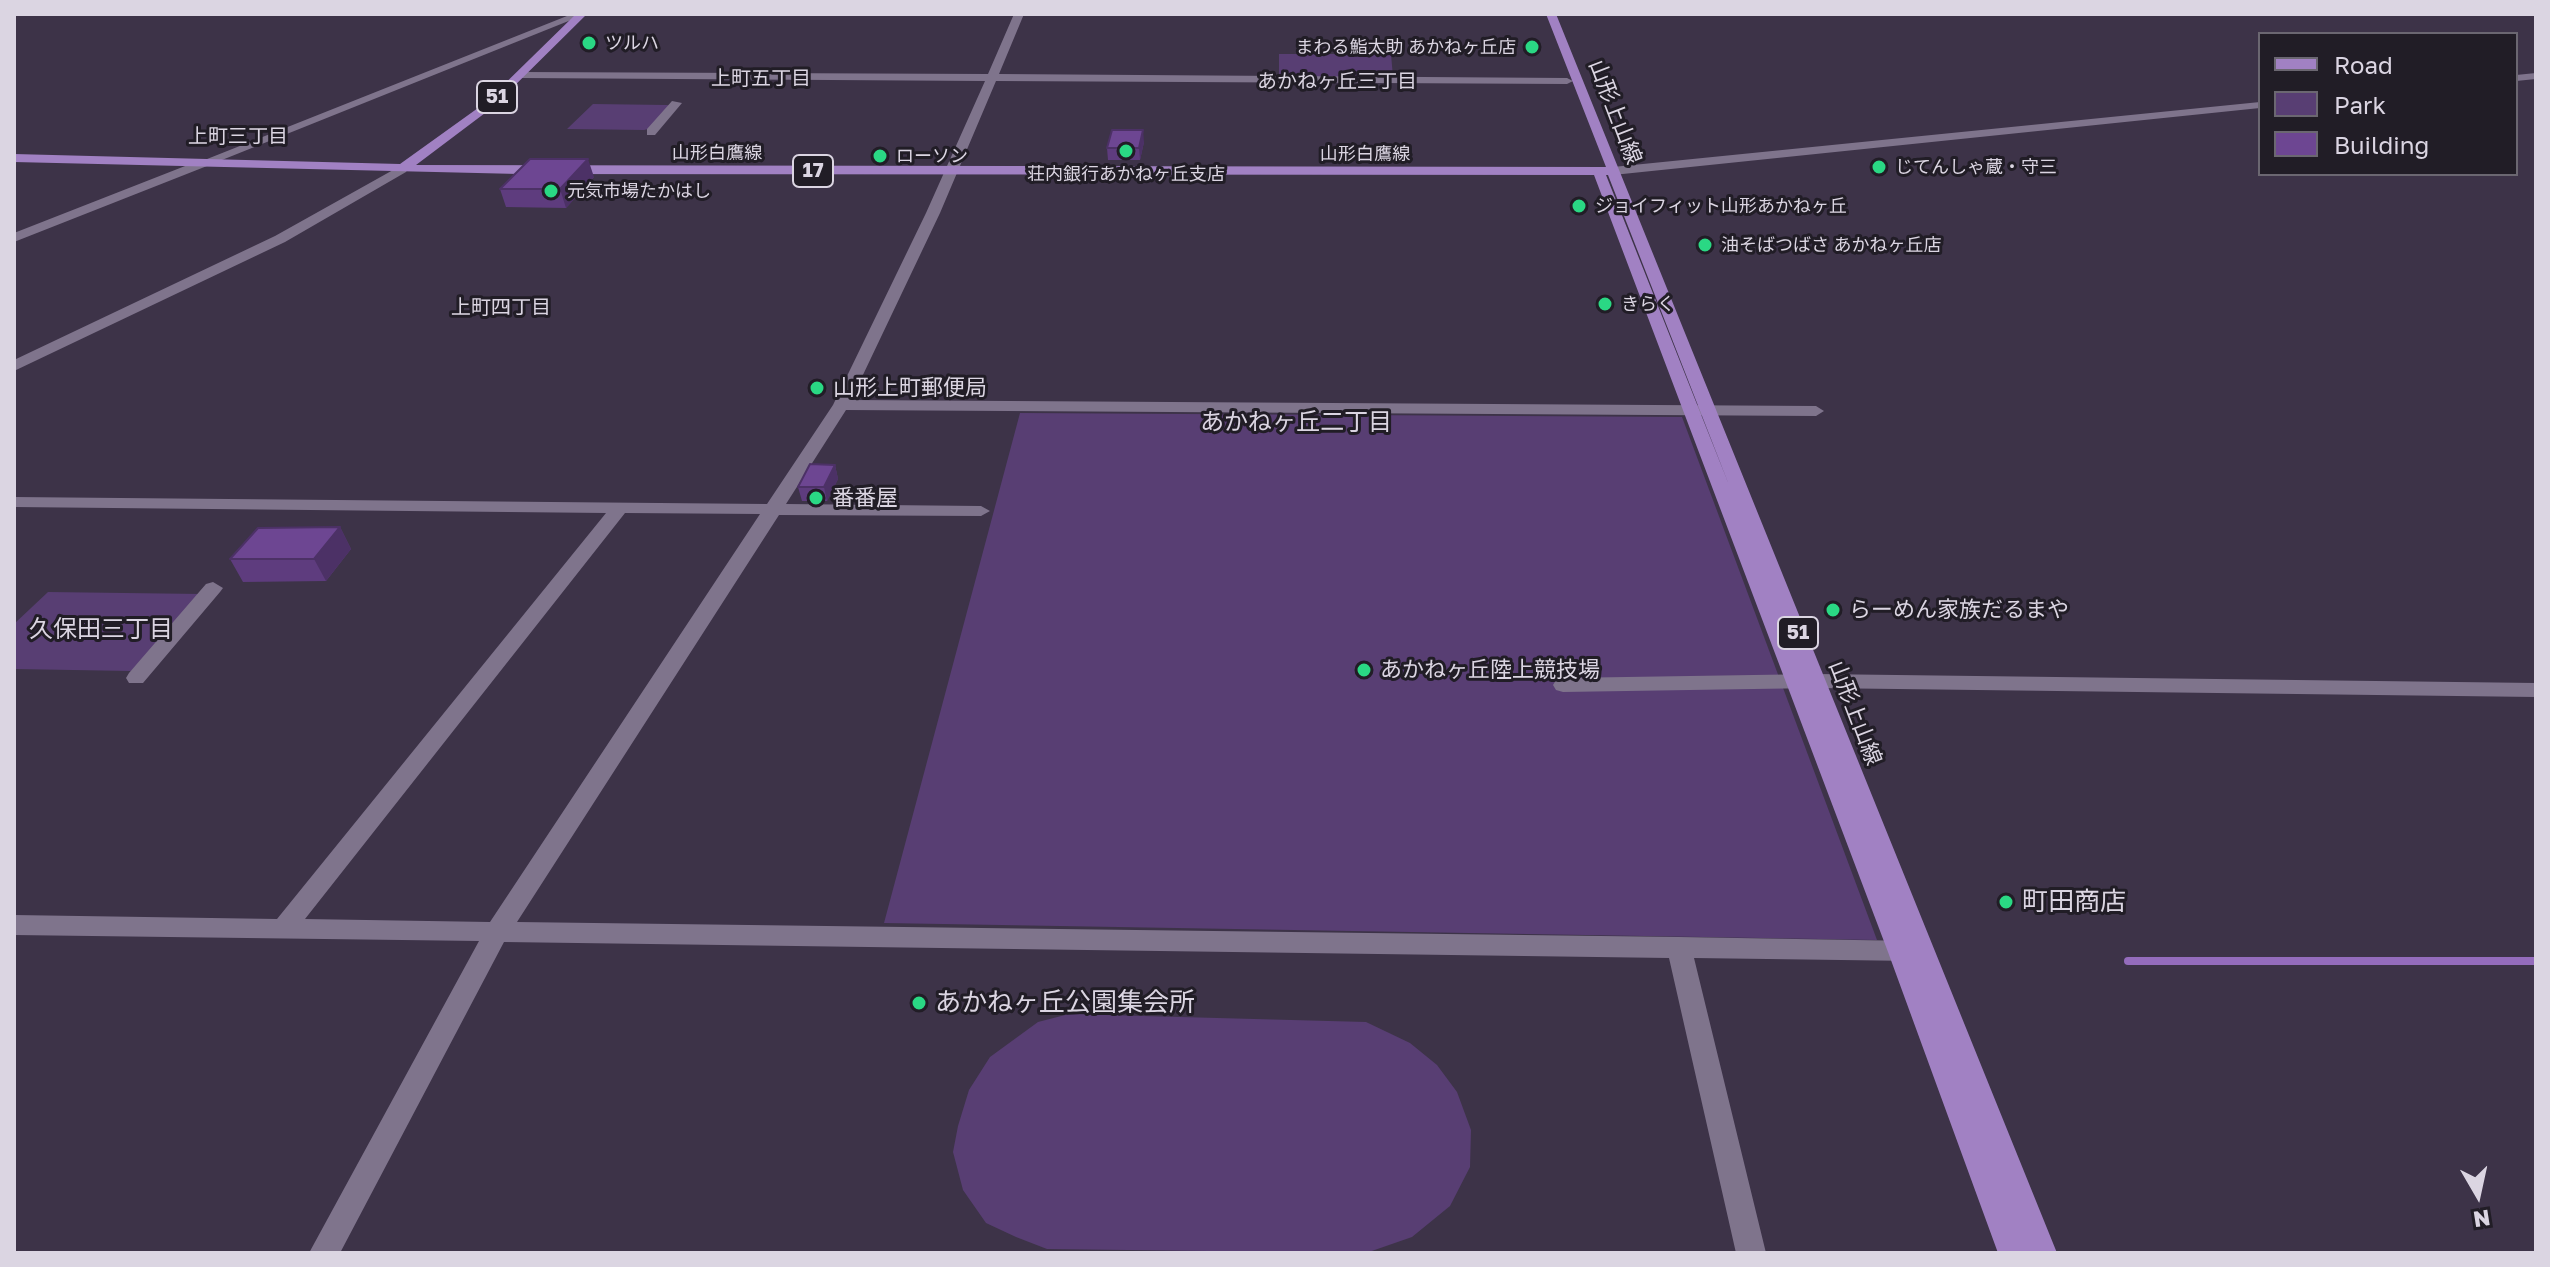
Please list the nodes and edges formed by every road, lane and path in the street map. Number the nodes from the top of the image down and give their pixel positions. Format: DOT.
graph roads {
  1 [pos="582,14"];
  2 [pos="1019,14"];
  3 [pos="1542,14"];
  4 [pos="1551,14"];
  5 [pos="521,75"];
  6 [pos="992,78"];
  7 [pos="1567,81"];
  8 [pos="676,103"];
  9 [pos="2258,105"];
  10 [pos="651,132"];
  11 [pos="14,158"];
  12 [pos="203,163"];
  13 [pos="402,169"];
  14 [pos="949,171"];
  15 [pos="1605,171"];
  16 [pos="14,238"];
  17 [pos="14,366"];
  18 [pos="841,405"];
  19 [pos="1699,410"];
  20 [pos="1816,411"];
  21 [pos="14,502"];
  22 [pos="620,507"];
  23 [pos="774,508"];
  24 [pos="981,511"];
  25 [pos="213,588"];
  26 [pos="136,678"];
  27 [pos="1817,681"];
  28 [pos="1795,682"];
  29 [pos="1563,685"];
  30 [pos="2536,690"];
  31 [pos="14,925"];
  32 [pos="283,929"];
  33 [pos="497,932"];
  34 [pos="1679,947"];
  35 [pos="1912,952"];
  36 [pos="324,1253"];
  37 [pos="1751,1253"];
  38 [pos="2013,1253"];
  39 [pos="2042,1253"];
  1 -- 5 [label="main road, 51"];
  1 -- 12 [label="street"];
  2 -- 6 [label="street"];
  3 -- 7 [label="main road, 山形上山線 / 51"];
  4 -- 15 [label="main road, 山形上山線 / 51"];
  5 -- 6 [label="street"];
  5 -- 13 [label="main road, 51"];
  6 -- 7 [label="street"];
  6 -- 14 [label="street"];
  7 -- 15 [label="main road, 山形上山線 / 51"];
  8 -- 10 [label="street"];
  9 -- 15 [label="street"];
  11 -- 12 [label="main road, 山形白鷹線 / 17"];
  12 -- 13 [label="main road, 山形白鷹線 / 17"];
  12 -- 16 [label="street"];
  13 -- 14 [label="main road, 山形白鷹線 / 17"];
  13 -- 17 [label="street"];
  14 -- 15 [label="main road, 山形白鷹線 / 17"];
  14 -- 18 [label="street"];
  15 -- 19 [label="main road, 山形上山線 / 51"];
  18 -- 19 [label="street"];
  18 -- 23 [label="street"];
  19 -- 20 [label="street"];
  19 -- 27 [label="main road, 山形上山線 / 51"];
  19 -- 28 [label="main road, 山形上山線 / 51"];
  21 -- 22 [label="street"];
  22 -- 23 [label="street"];
  22 -- 32 [label="street"];
  23 -- 24 [label="street"];
  23 -- 33 [label="street"];
  25 -- 26 [label="street"];
  27 -- 28 [label="street"];
  27 -- 30 [label="street"];
  27 -- 35 [label="main road, 山形上山線 / 51"];
  28 -- 29 [label="street"];
  28 -- 35 [label="main road, 山形上山線 / 51"];
  31 -- 32 [label="street"];
  32 -- 33 [label="street"];
  33 -- 34 [label="street"];
  33 -- 36 [label="street"];
  34 -- 35 [label="street"];
  34 -- 37 [label="street"];
  35 -- 38 [label="main road, 山形上山線 / 51"];
  35 -- 39 [label="main road, 山形上山線 / 51"];
}
